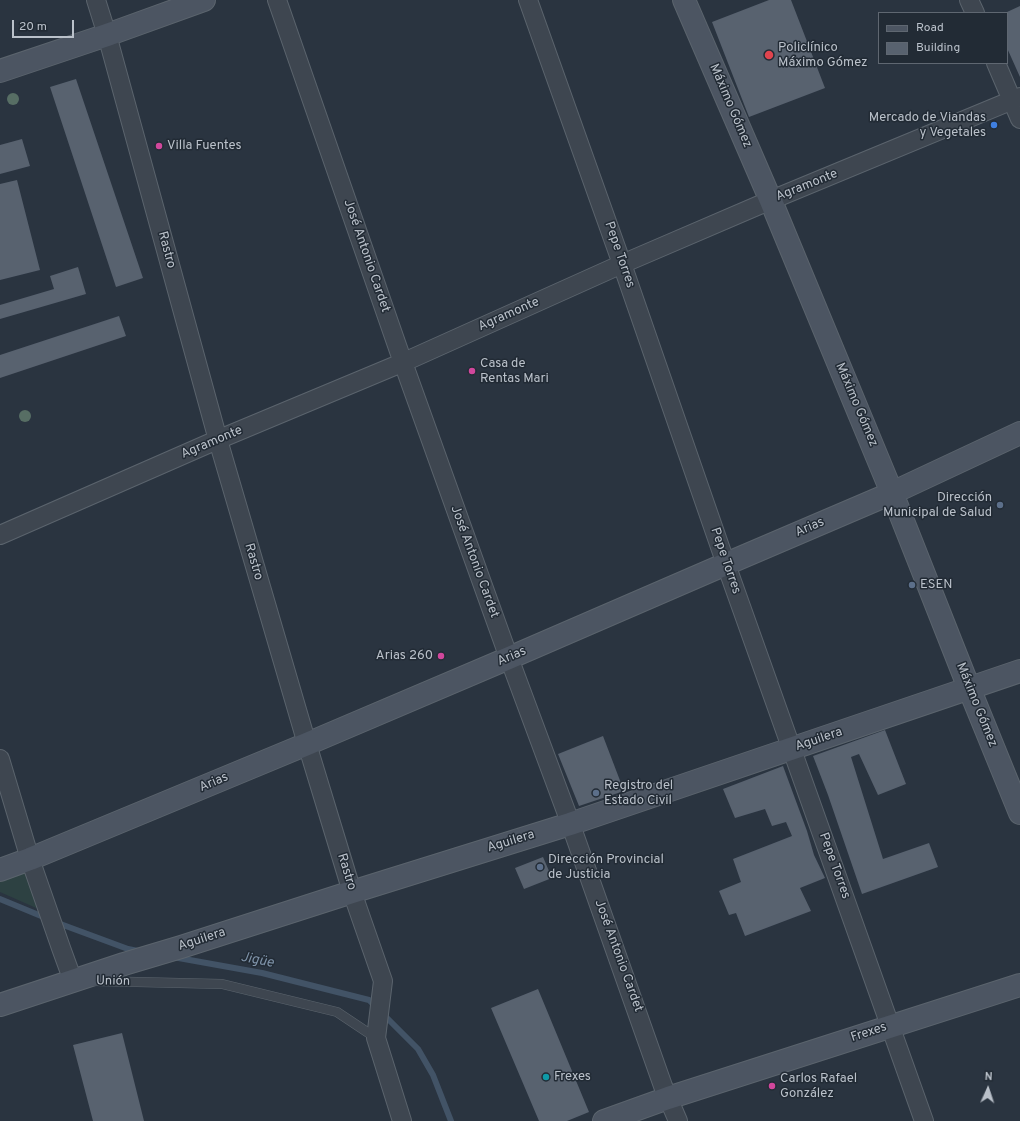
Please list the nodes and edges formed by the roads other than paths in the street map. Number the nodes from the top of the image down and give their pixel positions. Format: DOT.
graph roads {
  1 [pos="96,0"];
  2 [pos="204,0"];
  3 [pos="277,0"];
  4 [pos="528,0"];
  5 [pos="684,0"];
  6 [pos="969,0"];
  7 [pos="975,12"];
  8 [pos="107,35"];
  9 [pos="997,64"];
  10 [pos="0,71"];
  11 [pos="1016,99"];
  12 [pos="1020,119"];
  13 [pos="771,201"];
  14 [pos="622,264"];
  15 [pos="404,362"];
  16 [pos="1020,433"];
  17 [pos="218,440"];
  18 [pos="892,493"];
  19 [pos="0,535"];
  20 [pos="726,564"];
  21 [pos="509,658"];
  22 [pos="1020,671"];
  23 [pos="969,688"];
  24 [pos="306,744"];
  25 [pos="792,749"];
  26 [pos="0,759"];
  27 [pos="1020,813"];
  28 [pos="570,824"];
  29 [pos="30,859"];
  30 [pos="0,870"];
  31 [pos="352,892"];
  32 [pos="73,980"];
  33 [pos="1020,985"];
  34 [pos="0,1005"];
  35 [pos="890,1026"];
  36 [pos="376,1038"];
  37 [pos="668,1098"];
  38 [pos="402,1121"];
  39 [pos="604,1121"];
  40 [pos="678,1121"];
  41 [pos="924,1121"];
  1 -- 8 [label="street, Rastro"];
  2 -- 8 [label="street"];
  3 -- 15 [label="street, José Antonio Cardet"];
  4 -- 14 [label="street, Pepe Torres"];
  5 -- 13 [label="street, Máximo Gómez"];
  6 -- 7 [label="street"];
  8 -- 10 [label="street"];
  8 -- 17 [label="street, Rastro"];
  9 -- 11 [label="street"];
  11 -- 12 [label="street"];
  11 -- 13 [label="street, Agramonte"];
  13 -- 14 [label="street, Agramonte"];
  13 -- 18 [label="street, Máximo Gómez"];
  14 -- 15 [label="street, Agramonte"];
  14 -- 20 [label="street, Pepe Torres"];
  15 -- 17 [label="street, Agramonte"];
  15 -- 21 [label="street, José Antonio Cardet"];
  16 -- 18 [label="street, Arias"];
  17 -- 19 [label="street, Agramonte"];
  17 -- 24 [label="street, Rastro"];
  18 -- 20 [label="street, Arias"];
  18 -- 23 [label="street, Máximo Gómez"];
  20 -- 21 [label="street, Arias"];
  20 -- 25 [label="street, Pepe Torres"];
  21 -- 24 [label="street, Arias"];
  21 -- 28 [label="street, José Antonio Cardet"];
  22 -- 23 [label="street, Aguilera"];
  23 -- 25 [label="street, Aguilera"];
  23 -- 27 [label="street, Máximo Gómez"];
  24 -- 29 [label="street, Arias"];
  24 -- 31 [label="street, Rastro"];
  25 -- 28 [label="street, Aguilera"];
  25 -- 35 [label="street, Pepe Torres"];
  26 -- 29 [label="street"];
  28 -- 31 [label="street, Aguilera"];
  28 -- 37 [label="street, José Antonio Cardet"];
  29 -- 30 [label="street, Arias"];
  29 -- 32 [label="street"];
  31 -- 32 [label="street, Aguilera"];
  31 -- 36 [label="street, Rastro"];
  32 -- 34 [label="street, Aguilera"];
  32 -- 36 [label="lane, Unión"];
  33 -- 35 [label="street, Frexes"];
  35 -- 37 [label="street, Frexes"];
  35 -- 41 [label="street, Pepe Torres"];
  36 -- 38 [label="street, Rastro"];
  37 -- 39 [label="street, Frexes"];
  37 -- 40 [label="street, José Antonio Cardet"];
}
